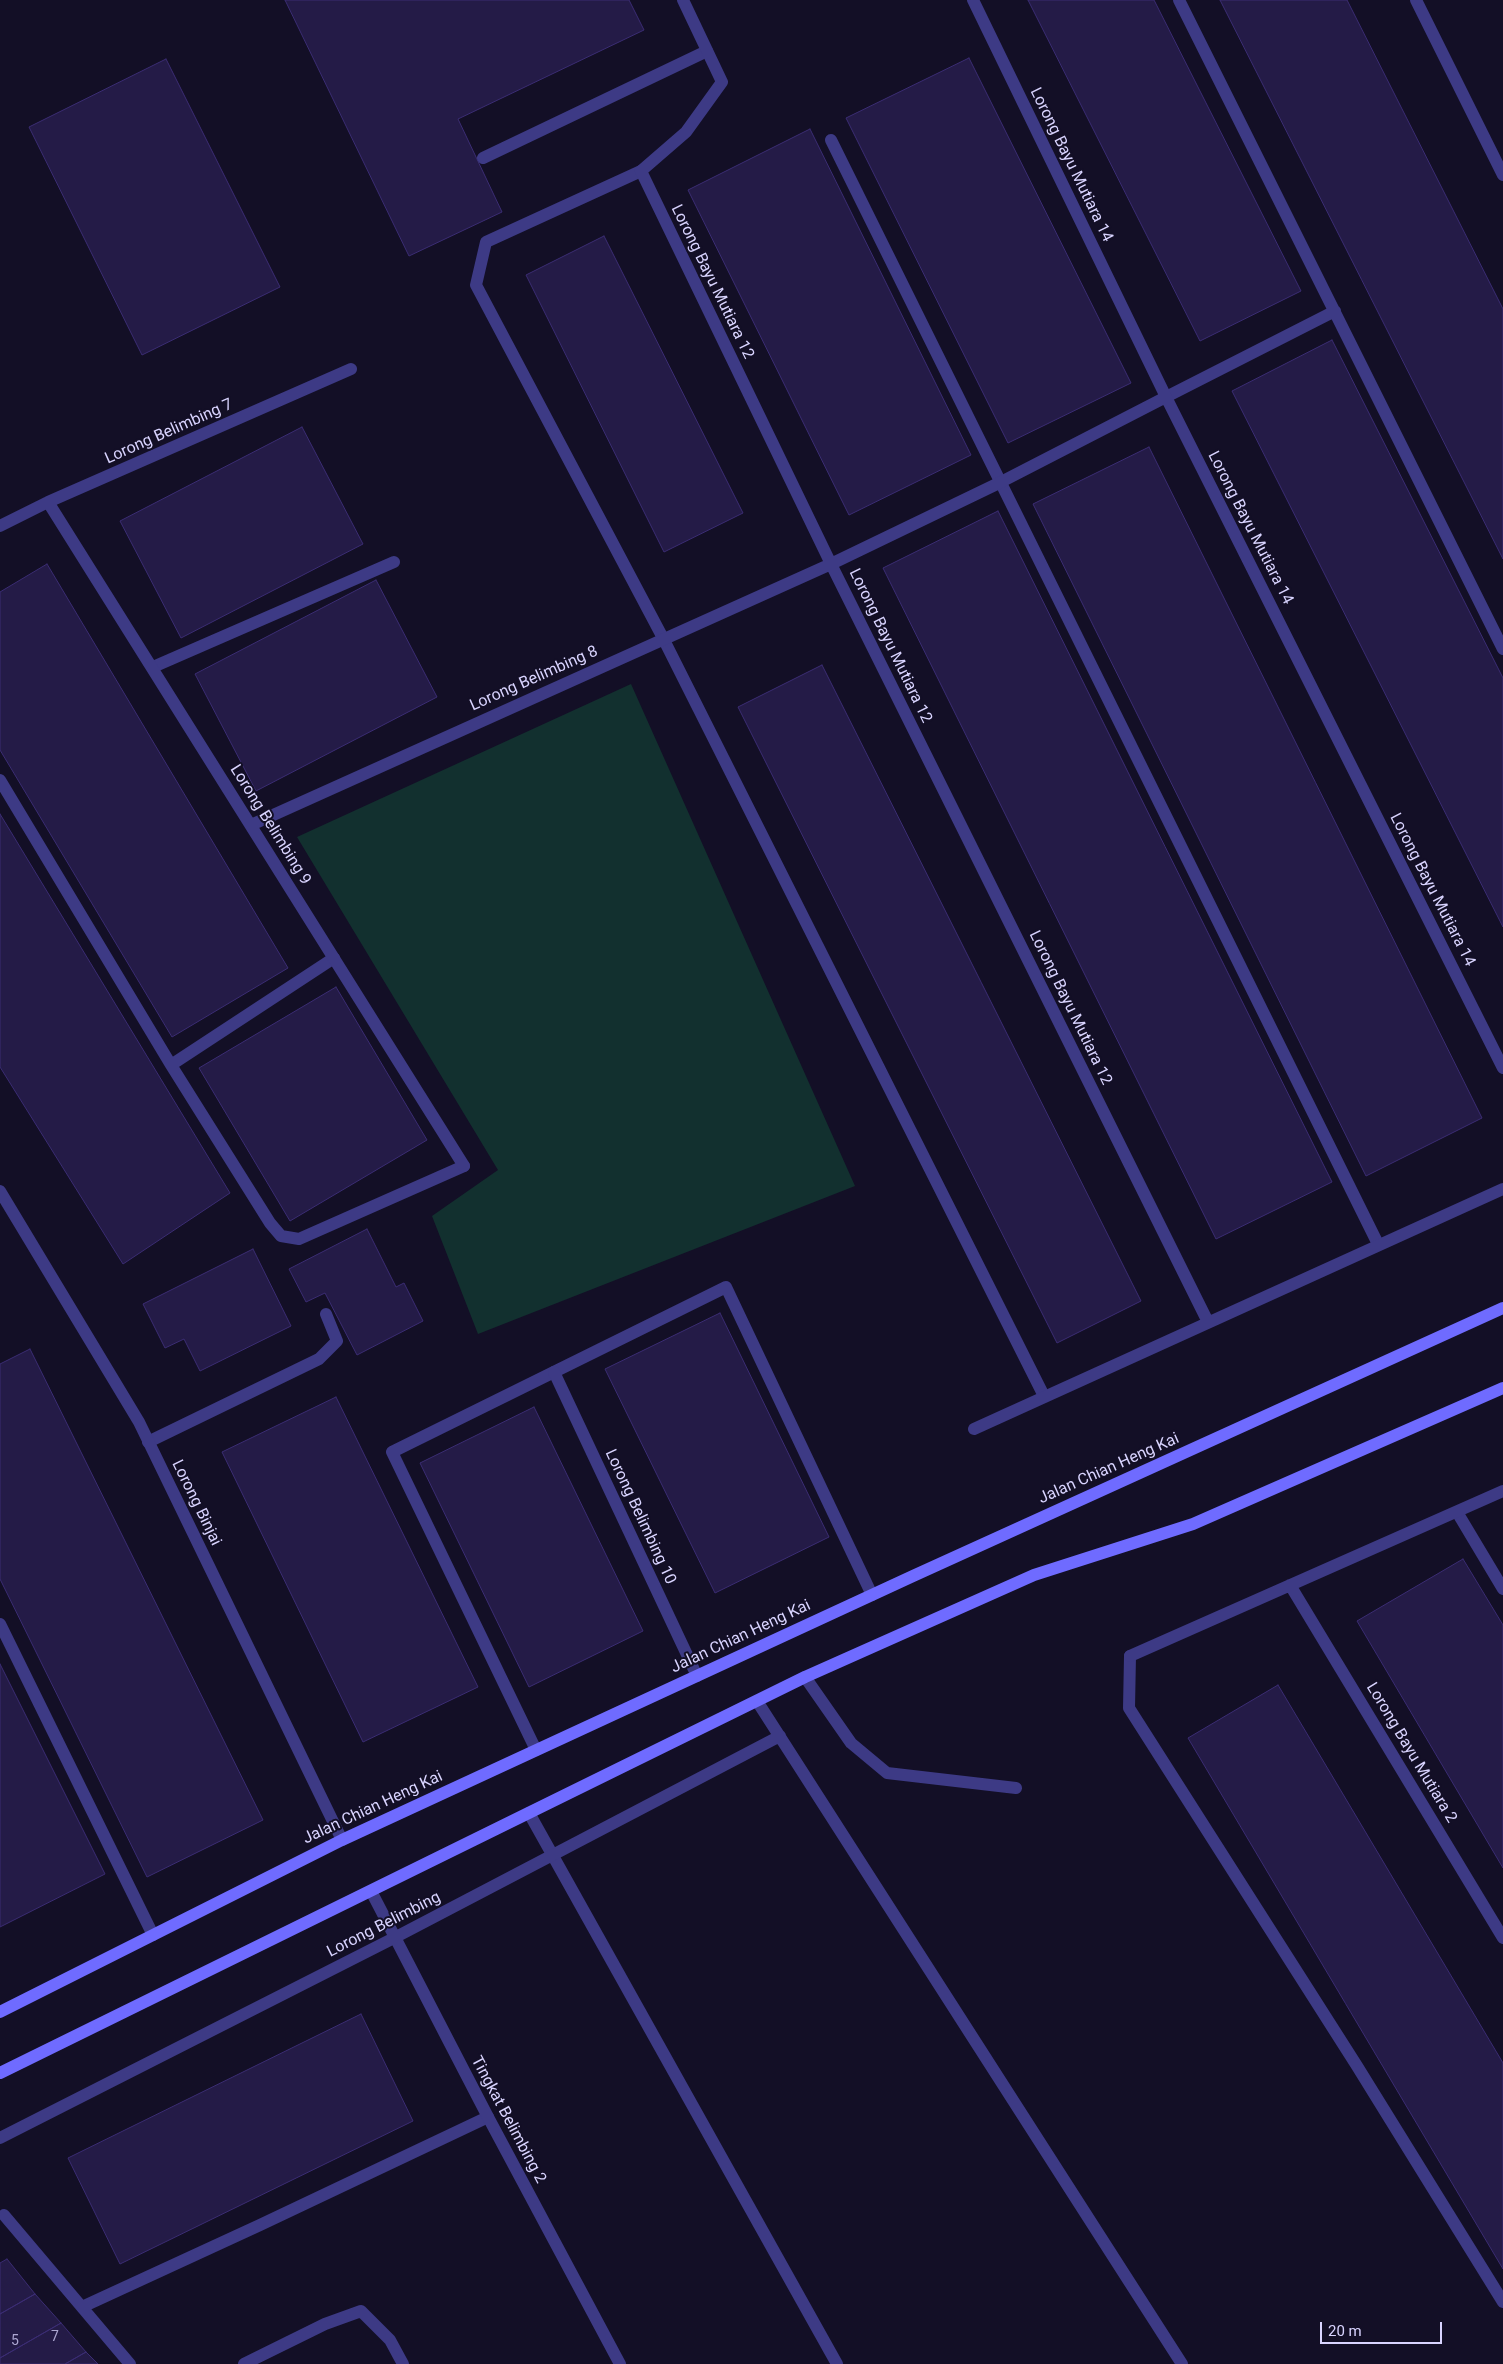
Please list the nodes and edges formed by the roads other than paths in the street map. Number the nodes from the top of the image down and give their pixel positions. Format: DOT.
graph roads {
  1 [pos="683,0"];
  2 [pos="973,0"];
  3 [pos="1179,0"];
  4 [pos="1416,0"];
  5 [pos="707,51"];
  6 [pos="831,140"];
  7 [pos="483,158"];
  8 [pos="641,171"];
  9 [pos="1503,175"];
  10 [pos="1335,311"];
  11 [pos="351,369"];
  12 [pos="1166,397"];
  13 [pos="999,483"];
  14 [pos="48,502"];
  15 [pos="0,526"];
  16 [pos="394,562"];
  17 [pos="831,564"];
  18 [pos="663,638"];
  19 [pos="1503,650"];
  20 [pos="152,667"];
  21 [pos="0,780"];
  22 [pos="251,825"];
  23 [pos="334,958"];
  24 [pos="1502,1064"];
  25 [pos="171,1065"];
  26 [pos="1503,1189"];
  27 [pos="0,1191"];
  28 [pos="1378,1244"];
  29 [pos="1503,1308"];
  30 [pos="326,1314"];
  31 [pos="1208,1322"];
  32 [pos="554,1372"];
  33 [pos="1503,1388"];
  34 [pos="1044,1396"];
  35 [pos="974,1428"];
  36 [pos="148,1442"];
  37 [pos="1503,1491"];
  38 [pos="1457,1512"];
  39 [pos="1290,1585"];
  40 [pos="1503,1588"];
  41 [pos="872,1595"];
  42 [pos="0,1624"];
  43 [pos="697,1676"];
  44 [pos="805,1677"];
  45 [pos="757,1701"];
  46 [pos="780,1736"];
  47 [pos="536,1750"];
  48 [pos="1016,1788"];
  49 [pos="529,1813"];
  50 [pos="342,1840"];
  51 [pos="552,1856"];
  52 [pos="371,1891"];
  53 [pos="153,1935"];
  54 [pos="394,1938"];
  55 [pos="1503,1938"];
  56 [pos="0,2012"];
  57 [pos="0,2073"];
  58 [pos="488,2118"];
  59 [pos="0,2138"];
  60 [pos="4,2215"];
  61 [pos="1503,2302"];
  62 [pos="82,2307"];
  63 [pos="130,2364"];
  64 [pos="244,2364"];
  65 [pos="403,2364"];
  66 [pos="620,2364"];
  67 [pos="837,2364"];
  68 [pos="1182,2364"];
  1 -- 5 [label="street"];
  2 -- 12 [label="street, Lorong Bayu Mutiara 14"];
  3 -- 10 [label="street"];
  4 -- 9 [label="street"];
  5 -- 7 [label="street"];
  5 -- 8 [label="street"];
  6 -- 13 [label="street"];
  8 -- 17 [label="street, Lorong Bayu Mutiara 12"];
  8 -- 18 [label="street"];
  10 -- 12 [label="street, Lorong Belimbing 8"];
  10 -- 19 [label="street"];
  11 -- 14 [label="street, Lorong Belimbing 7"];
  12 -- 13 [label="street, Lorong Belimbing 8"];
  12 -- 24 [label="street, Lorong Bayu Mutiara 14"];
  13 -- 17 [label="street, Lorong Belimbing 8"];
  13 -- 28 [label="street"];
  14 -- 15 [label="street, Lorong Belimbing 7"];
  14 -- 20 [label="street, Lorong Belimbing 9"];
  16 -- 20 [label="street"];
  17 -- 18 [label="street, Lorong Belimbing 8"];
  17 -- 31 [label="street, Lorong Bayu Mutiara 12"];
  18 -- 22 [label="street, Lorong Belimbing 8"];
  18 -- 34 [label="street"];
  20 -- 22 [label="street, Lorong Belimbing 9"];
  21 -- 25 [label="street"];
  22 -- 23 [label="street, Lorong Belimbing 9"];
  23 -- 25 [label="street"];
  23 -- 25 [label="street, Lorong Belimbing 9"];
  26 -- 28 [label="street"];
  27 -- 36 [label="street, Lorong Binjai"];
  28 -- 31 [label="street"];
  29 -- 41 [label="main road, Jalan Chian Heng Kai"];
  30 -- 36 [label="street"];
  31 -- 34 [label="street"];
  32 -- 41 [label="street"];
  32 -- 43 [label="street, Lorong Belimbing 10"];
  32 -- 47 [label="street"];
  33 -- 44 [label="main road"];
  34 -- 35 [label="street"];
  36 -- 50 [label="street, Lorong Binjai"];
  37 -- 38 [label="street"];
  38 -- 39 [label="street"];
  38 -- 40 [label="street"];
  39 -- 55 [label="street, Lorong Bayu Mutiara 2"];
  39 -- 61 [label="street"];
  41 -- 43 [label="main road, Jalan Chian Heng Kai"];
  42 -- 53 [label="street"];
  43 -- 47 [label="main road, Jalan Chian Heng Kai"];
  44 -- 45 [label="main road"];
  44 -- 48 [label="street"];
  45 -- 46 [label="street"];
  45 -- 49 [label="main road"];
  46 -- 51 [label="street, Lorong Belimbing"];
  46 -- 68 [label="street"];
  47 -- 50 [label="main road, Jalan Chian Heng Kai"];
  49 -- 51 [label="street"];
  49 -- 52 [label="main road"];
  50 -- 53 [label="main road, Jalan Chian Heng Kai"];
  51 -- 54 [label="street, Lorong Belimbing"];
  51 -- 67 [label="street"];
  52 -- 54 [label="street, Tingkat Belimbing 2"];
  52 -- 57 [label="main road"];
  53 -- 56 [label="main road, Jalan Chian Heng Kai"];
  54 -- 58 [label="street, Tingkat Belimbing 2"];
  54 -- 59 [label="street, Lorong Belimbing"];
  58 -- 62 [label="street"];
  58 -- 66 [label="street, Tingkat Belimbing 2"];
  60 -- 62 [label="street"];
  62 -- 63 [label="street"];
  64 -- 65 [label="street"];
}
